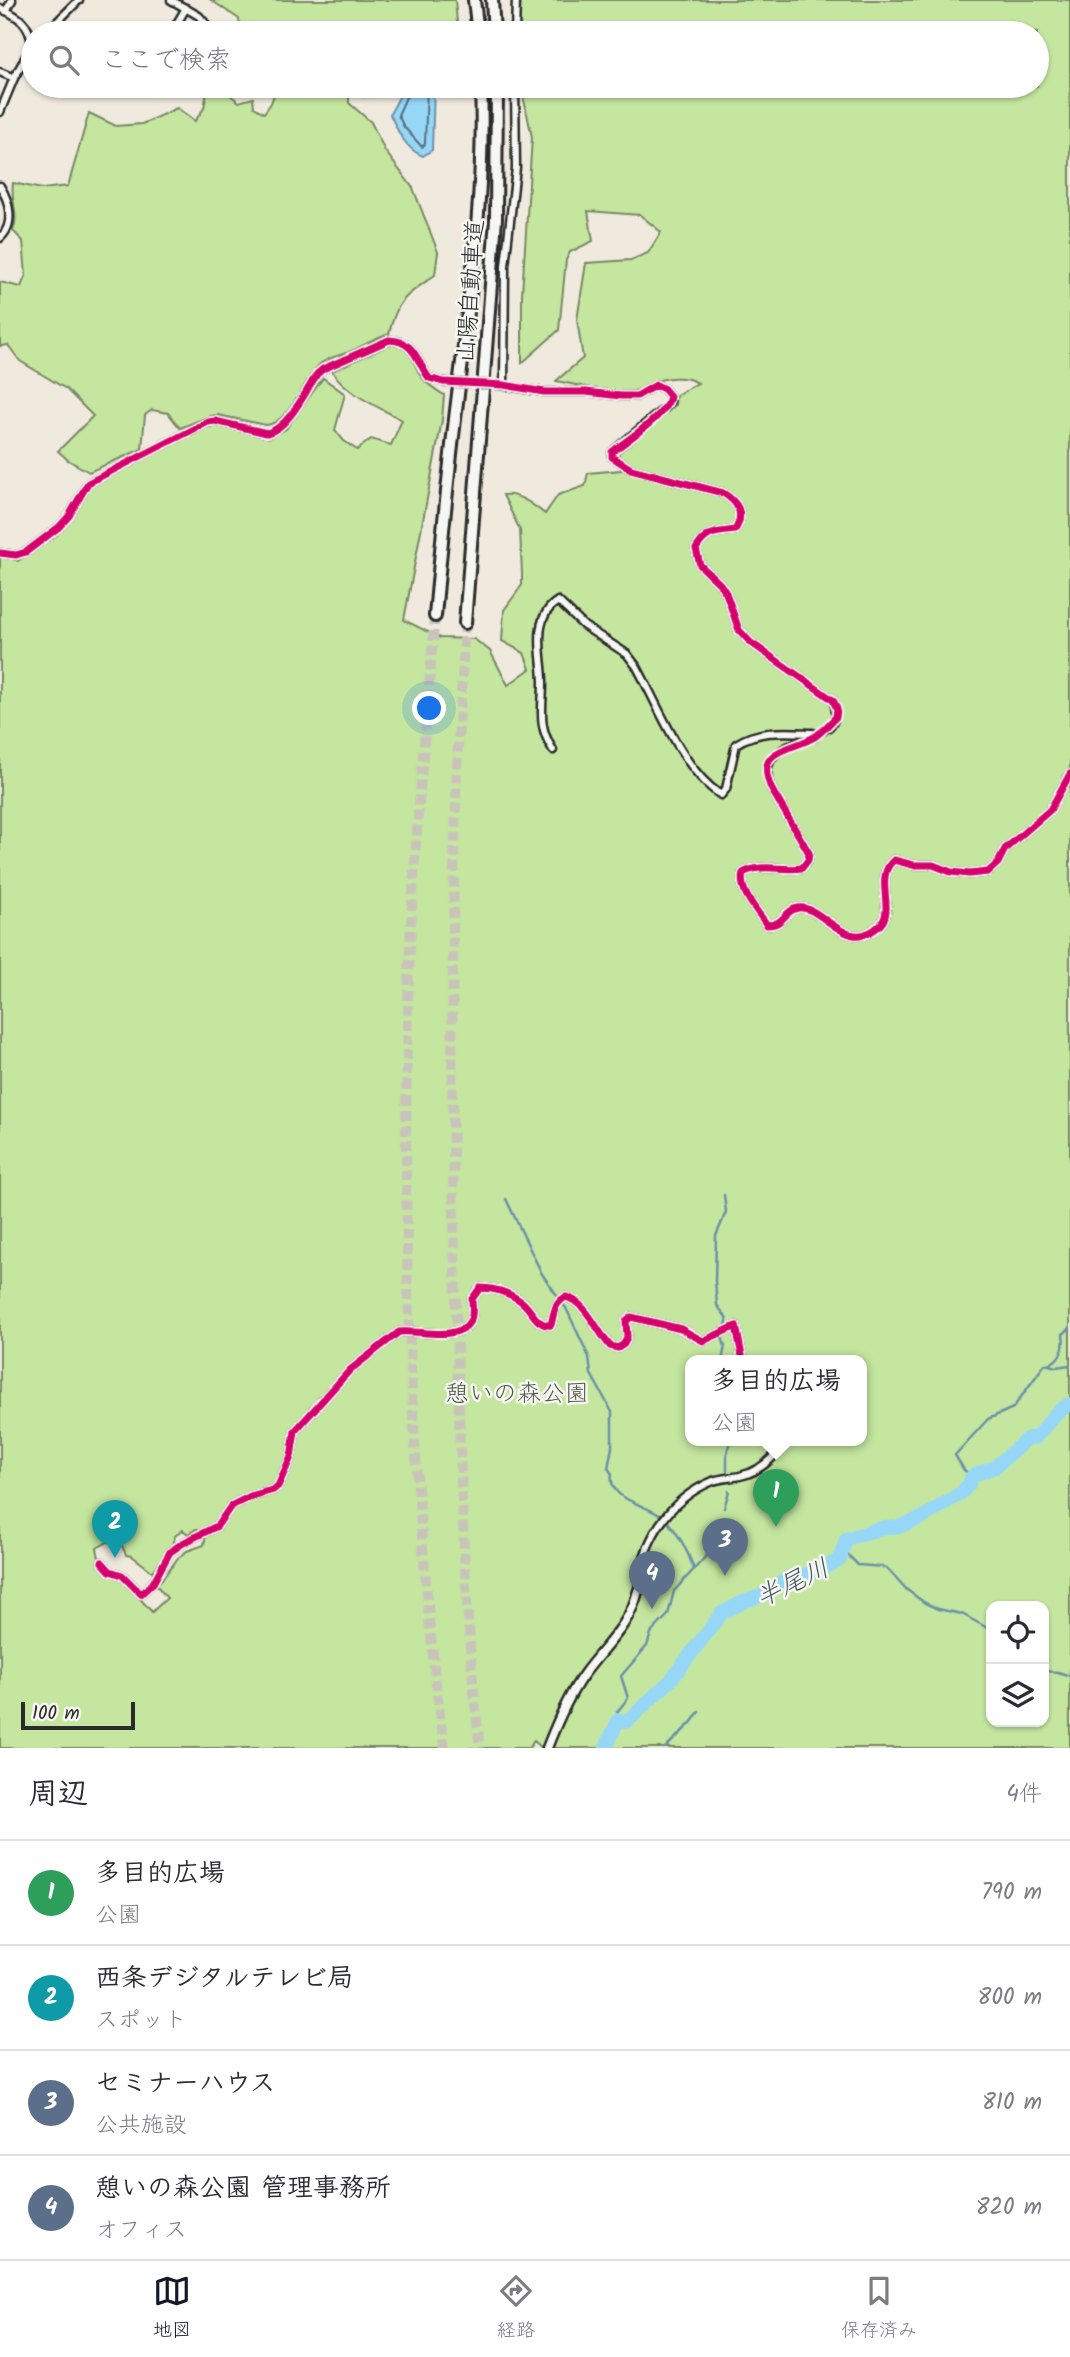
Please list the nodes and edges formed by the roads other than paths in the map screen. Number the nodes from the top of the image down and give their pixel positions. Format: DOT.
graph roads {
  1 [pos="12,0"];
  2 [pos="79,0"];
  3 [pos="171,0"];
  4 [pos="474,0"];
  5 [pos="492,0"];
  6 [pos="516,0"];
  7 [pos="186,8"];
  8 [pos="3,9"];
  9 [pos="23,21"];
  10 [pos="58,21"];
  11 [pos="178,21"];
  12 [pos="203,21"];
  13 [pos="477,21"];
  14 [pos="493,21"];
  15 [pos="515,21"];
  16 [pos="21,65"];
  17 [pos="0,72"];
  18 [pos="14,78"];
  19 [pos="481,98"];
  20 [pos="497,98"];
  21 [pos="515,98"];
  22 [pos="0,113"];
  23 [pos="0,186"];
  24 [pos="0,238"];
  25 [pos="503,385"];
  26 [pos="0,553"];
  27 [pos="435,616"];
  28 [pos="466,624"];
  29 [pos="815,737"];
  30 [pos="553,750"];
  31 [pos="1070,774"];
  32 [pos="742,1355"];
  33 [pos="781,1446"];
  34 [pos="102,1562"];
  35 [pos="638,1591"];
  36 [pos="547,1748"];
  1 -- 8 [label="street"];
  2 -- 10 [label="street"];
  3 -- 7 [label="street"];
  4 -- 13 [label="highway"];
  5 -- 14 [label="highway"];
  6 -- 15 [label="street"];
  7 -- 11 [label="street"];
  7 -- 12 [label="street"];
  8 -- 9 [label="street"];
  16 -- 18 [label="street"];
  17 -- 18 [label="street"];
  18 -- 22 [label="street"];
  19 -- 27 [label="highway, 山陽自動車道"];
  20 -- 28 [label="highway, 山陽自動車道"];
  21 -- 25 [label="street"];
  23 -- 24 [label="street"];
  25 -- 26 [label="street, bridge"];
  25 -- 29 [label="street"];
  29 -- 30 [label="street"];
  29 -- 31 [label="street"];
  32 -- 34 [label="street"];
  33 -- 35 [label="street"];
  35 -- 36 [label="street"];
}
